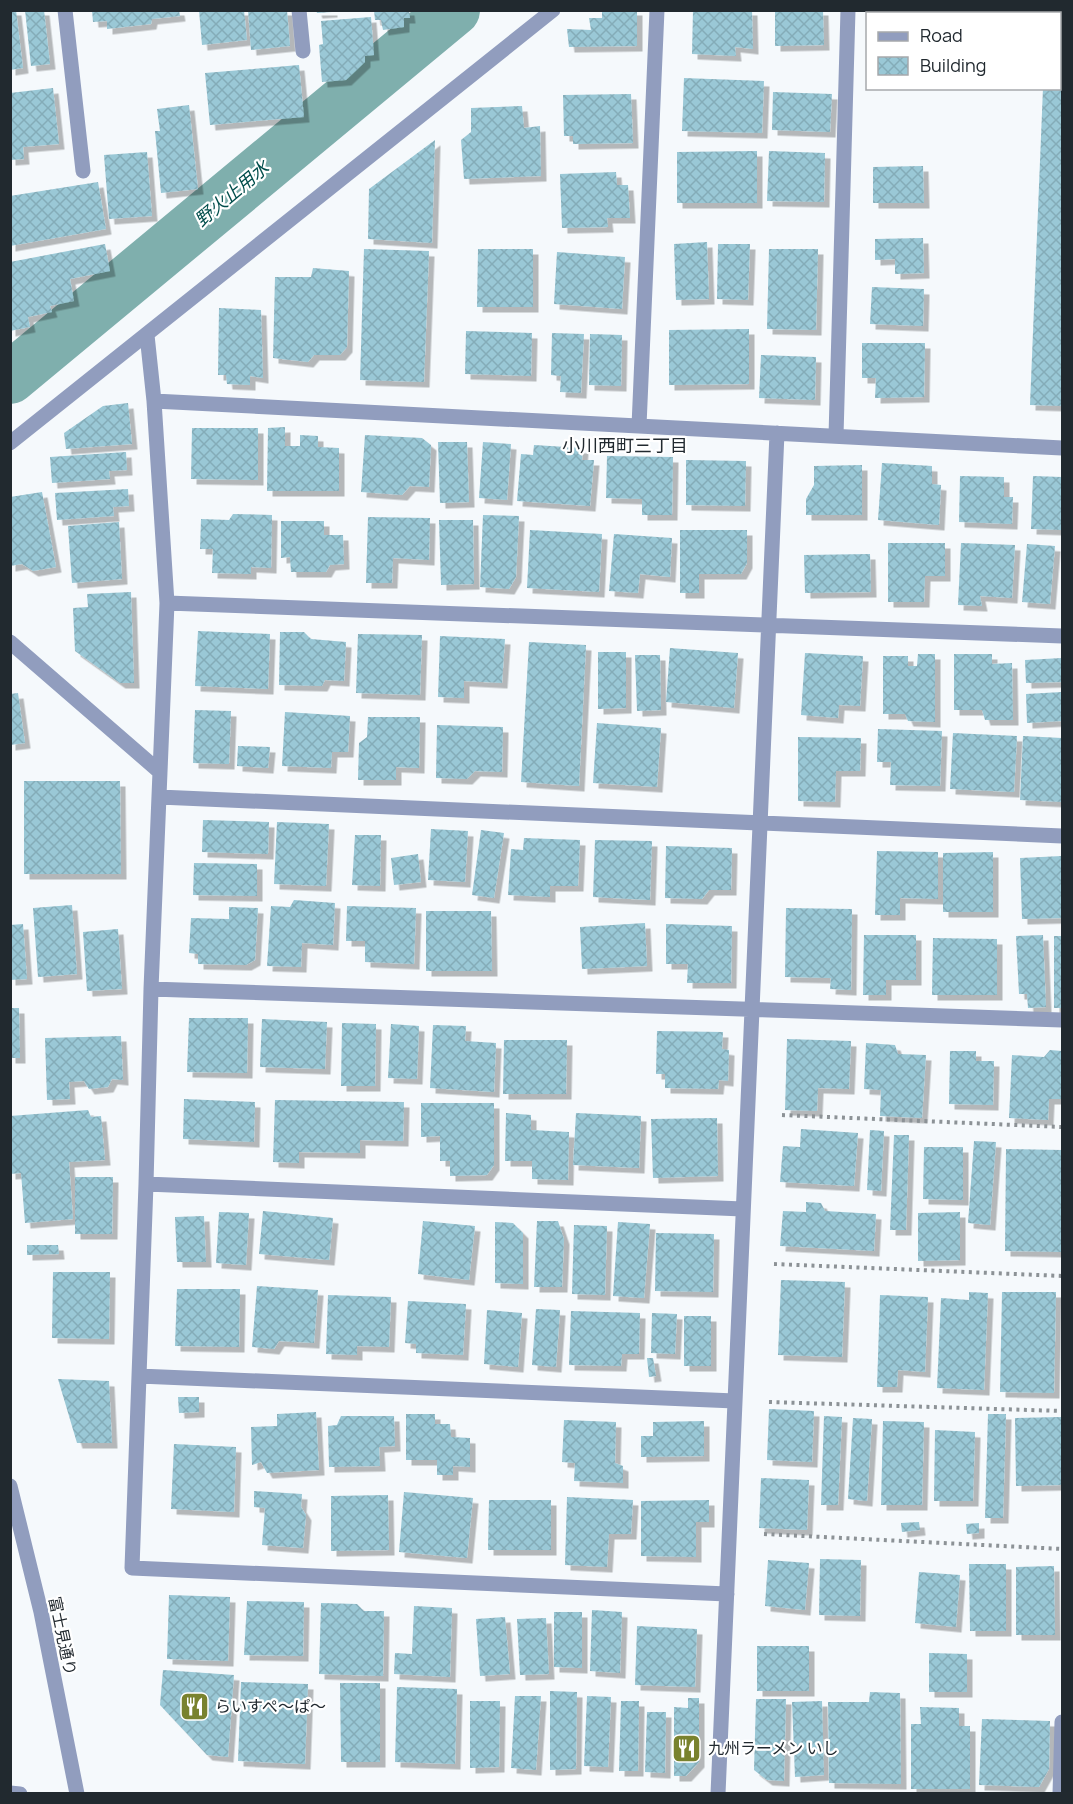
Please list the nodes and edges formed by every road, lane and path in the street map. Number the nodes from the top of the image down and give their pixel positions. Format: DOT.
graph roads {
  1 [pos="65,10"];
  2 [pos="299,10"];
  3 [pos="553,10"];
  4 [pos="657,10"];
  5 [pos="848,10"];
  6 [pos="303,51"];
  7 [pos="83,171"];
  8 [pos="147,335"];
  9 [pos="154,401"];
  10 [pos="639,426"];
  11 [pos="777,433"];
  12 [pos="836,436"];
  13 [pos="10,442"];
  14 [pos="1062,448"];
  15 [pos="167,603"];
  16 [pos="768,625"];
  17 [pos="1062,636"];
  18 [pos="10,642"];
  19 [pos="160,772"];
  20 [pos="159,797"];
  21 [pos="760,823"];
  22 [pos="1062,836"];
  23 [pos="151,989"];
  24 [pos="752,1010"];
  25 [pos="1062,1020"];
  26 [pos="747,1113"];
  27 [pos="1062,1127"];
  28 [pos="146,1184"];
  29 [pos="743,1209"];
  30 [pos="741,1263"];
  31 [pos="1062,1276"];
  32 [pos="139,1376"];
  33 [pos="735,1401"];
  34 [pos="1062,1411"];
  35 [pos="10,1486"];
  36 [pos="729,1533"];
  37 [pos="1062,1549"];
  38 [pos="727,1594"];
  39 [pos="1062,1722"];
  40 [pos="10,1793"];
  41 [pos="20,1794"];
  42 [pos="77,1794"];
  43 [pos="718,1794"];
  44 [pos="1060,1794"];
  1 -- 7 [label="street"];
  2 -- 6 [label="street"];
  3 -- 8 [label="street"];
  4 -- 10 [label="street"];
  5 -- 12 [label="street"];
  8 -- 9 [label="street"];
  8 -- 13 [label="street"];
  9 -- 10 [label="street"];
  9 -- 15 [label="street"];
  10 -- 11 [label="street"];
  11 -- 12 [label="street"];
  11 -- 16 [label="street"];
  12 -- 14 [label="street"];
  15 -- 16 [label="street"];
  15 -- 19 [label="street"];
  16 -- 17 [label="street"];
  16 -- 21 [label="street"];
  18 -- 19 [label="street"];
  19 -- 20 [label="street"];
  20 -- 21 [label="street"];
  20 -- 23 [label="street"];
  21 -- 22 [label="street"];
  21 -- 24 [label="street"];
  23 -- 24 [label="street"];
  23 -- 28 [label="street"];
  24 -- 25 [label="street"];
  24 -- 26 [label="street"];
  26 -- 27 [label="path"];
  26 -- 29 [label="street"];
  28 -- 29 [label="street"];
  28 -- 32 [label="street"];
  29 -- 30 [label="street"];
  30 -- 31 [label="path"];
  30 -- 33 [label="street"];
  32 -- 33 [label="street"];
  32 -- 38 [label="street"];
  33 -- 34 [label="path"];
  33 -- 36 [label="street"];
  35 -- 42 [label="street, 富士見通り"];
  36 -- 37 [label="path"];
  36 -- 38 [label="street"];
  38 -- 43 [label="street"];
  39 -- 44 [label="street"];
  40 -- 41 [label="street"];
}
